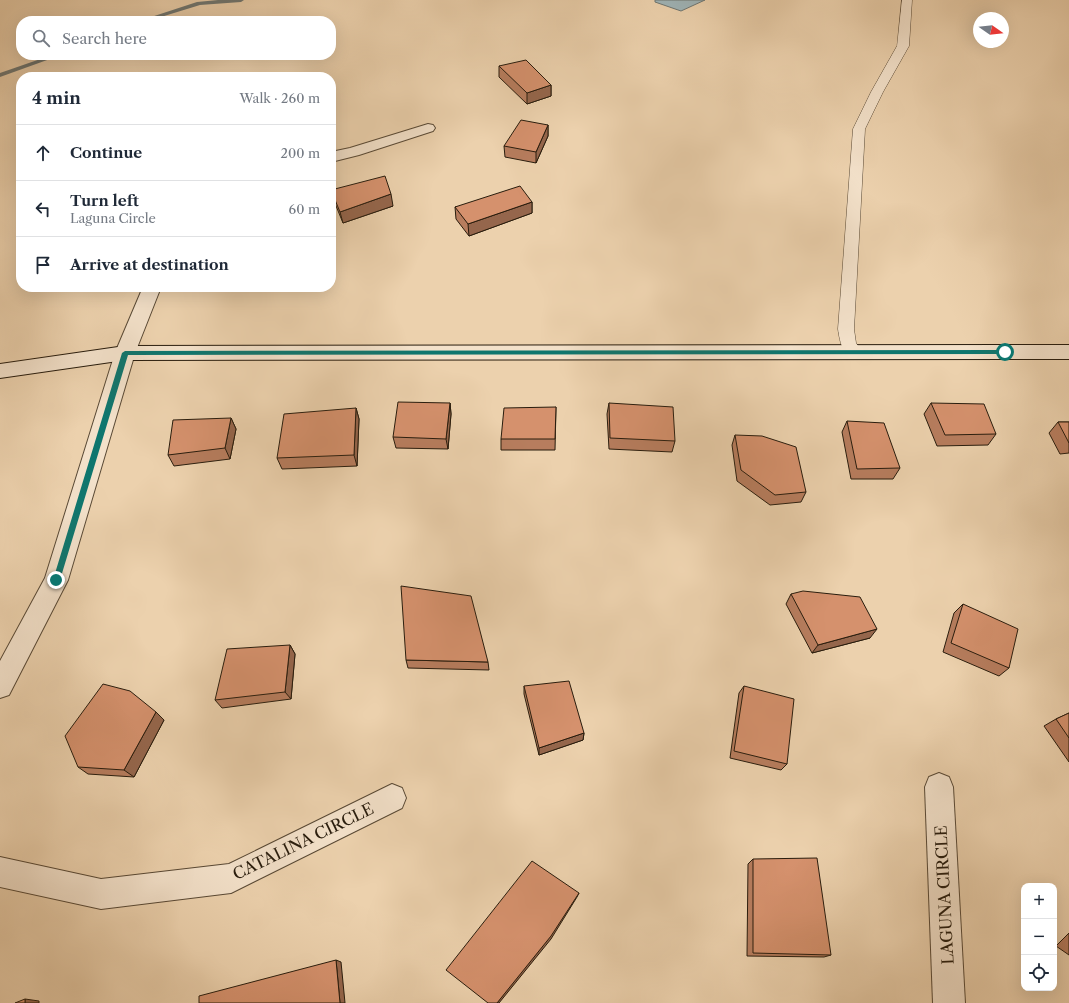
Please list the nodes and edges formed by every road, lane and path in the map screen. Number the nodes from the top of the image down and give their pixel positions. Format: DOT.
graph roads {
  1 [pos="907,0"];
  2 [pos="428,128"];
  3 [pos="336,156"];
  4 [pos="150,292"];
  5 [pos="1069,352"];
  6 [pos="125,353"];
  7 [pos="855,353"];
  8 [pos="0,371"];
  9 [pos="0,686"];
  10 [pos="939,787"];
  11 [pos="392,798"];
  12 [pos="0,872"];
  13 [pos="949,1003"];
  1 -- 7 [label="lane"];
  2 -- 3 [label="main road"];
  4 -- 6 [label="main road"];
  5 -- 7 [label="main road"];
  6 -- 7 [label="main road"];
  6 -- 8 [label="main road"];
  6 -- 9 [label="main road"];
  10 -- 13 [label="main road, LAGUNA CIRCLE"];
  11 -- 12 [label="main road, CATALINA CIRCLE"];
}
